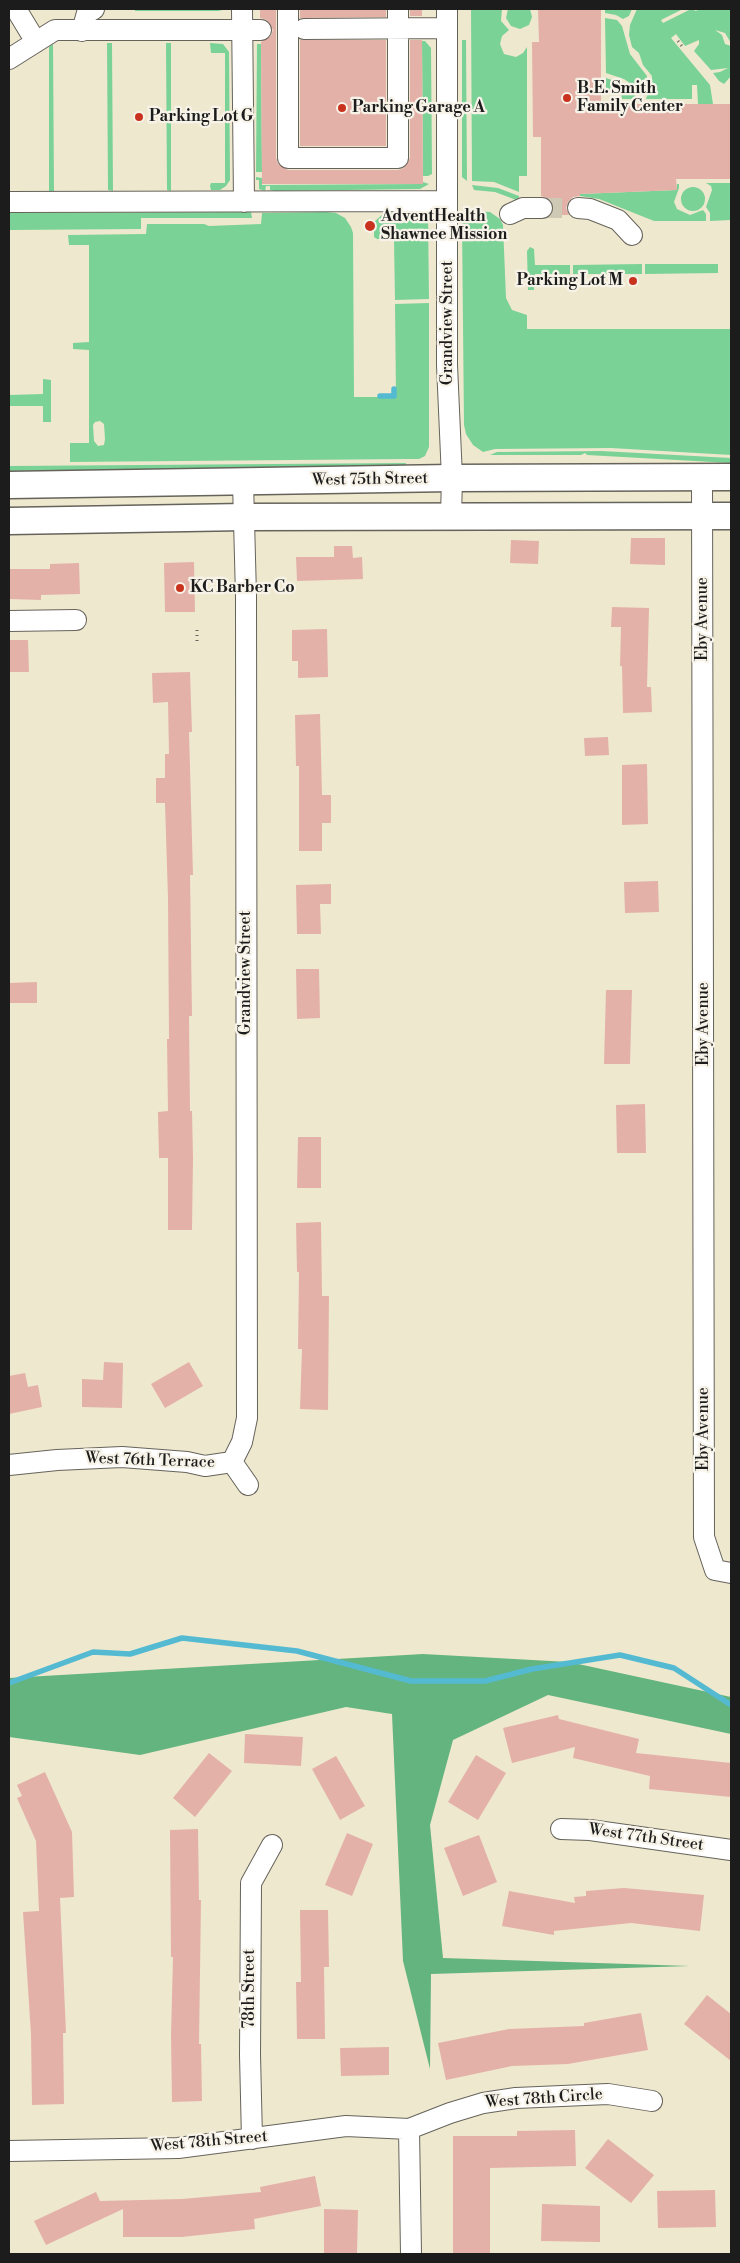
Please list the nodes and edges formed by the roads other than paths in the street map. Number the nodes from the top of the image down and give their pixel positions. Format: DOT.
graph roads {
  1 [pos="16,9"];
  2 [pos="94,9"];
  3 [pos="242,9"];
  4 [pos="288,9"];
  5 [pos="398,9"];
  6 [pos="447,18"];
  7 [pos="304,29"];
  8 [pos="398,29"];
  9 [pos="82,30"];
  10 [pos="251,30"];
  11 [pos="36,42"];
  12 [pos="9,58"];
  13 [pos="447,201"];
  14 [pos="9,202"];
  15 [pos="244,202"];
  16 [pos="542,208"];
  17 [pos="578,208"];
  18 [pos="510,214"];
  19 [pos="632,235"];
  20 [pos="731,477"];
  21 [pos="452,478"];
  22 [pos="702,478"];
  23 [pos="243,482"];
  24 [pos="9,485"];
  25 [pos="451,516"];
  26 [pos="731,516"];
  27 [pos="245,517"];
  28 [pos="703,517"];
  29 [pos="9,521"];
  30 [pos="76,620"];
  31 [pos="9,621"];
  32 [pos="232,1462"];
  33 [pos="9,1465"];
  34 [pos="248,1485"];
  35 [pos="723,1572"];
  36 [pos="561,1829"];
  37 [pos="272,1845"];
  38 [pos="731,1850"];
  39 [pos="652,2101"];
  40 [pos="409,2129"];
  41 [pos="252,2139"];
  42 [pos="9,2151"];
  43 [pos="411,2254"];
  1 -- 11 [label="street"];
  2 -- 9 [label="street"];
  3 -- 10 [label="street"];
  4 -- 8 [label="street"];
  5 -- 8 [label="street"];
  6 -- 8 [label="street"];
  6 -- 13 [label="street, Grandview Street"];
  7 -- 8 [label="street"];
  9 -- 10 [label="street"];
  9 -- 11 [label="street"];
  10 -- 15 [label="street"];
  11 -- 12 [label="street"];
  13 -- 15 [label="street"];
  13 -- 21 [label="street, Grandview Street"];
  14 -- 15 [label="street"];
  16 -- 18 [label="street"];
  17 -- 19 [label="street"];
  20 -- 22 [label="main road, West 75th Street"];
  21 -- 22 [label="main road, West 75th Street"];
  21 -- 23 [label="main road, West 75th Street"];
  21 -- 25 [label="street, Grandview Street"];
  22 -- 28 [label="street, Eby Avenue"];
  23 -- 24 [label="main road, West 75th Street"];
  23 -- 27 [label="street, Grandview Street"];
  25 -- 27 [label="main road"];
  25 -- 28 [label="main road"];
  26 -- 28 [label="main road"];
  27 -- 29 [label="main road"];
  27 -- 32 [label="street, Grandview Street"];
  28 -- 35 [label="street, Eby Avenue"];
  30 -- 31 [label="street"];
  32 -- 33 [label="street, West 76th Terrace"];
  32 -- 34 [label="street"];
  36 -- 38 [label="street, West 77th Street"];
  37 -- 41 [label="street, 78th Street"];
  39 -- 40 [label="street, West 78th Circle"];
  40 -- 41 [label="street, West 78th Street"];
  40 -- 43 [label="street"];
  41 -- 42 [label="street, West 78th Street"];
}
